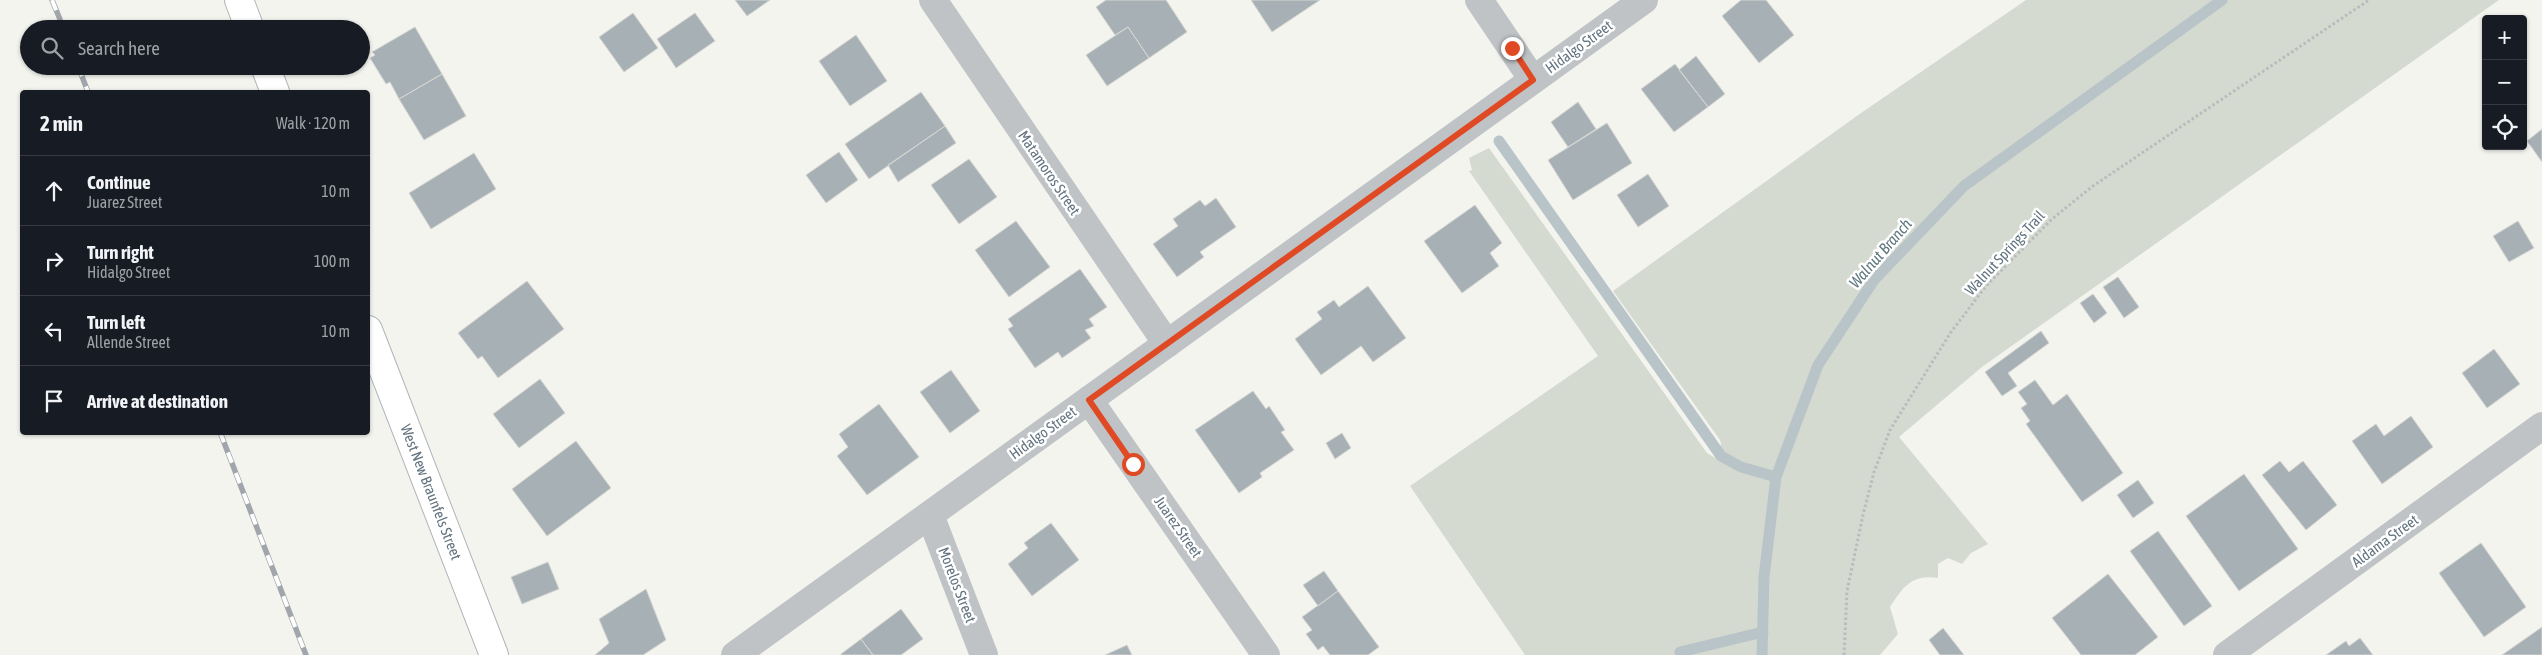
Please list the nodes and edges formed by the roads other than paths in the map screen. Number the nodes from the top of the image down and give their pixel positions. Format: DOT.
graph roads {
  1 [pos="239,0"];
  2 [pos="933,0"];
  3 [pos="1479,0"];
  4 [pos="1644,0"];
  5 [pos="247,20"];
  6 [pos="268,75"];
  7 [pos="1533,80"];
  8 [pos="274,90"];
  9 [pos="370,335"];
  10 [pos="1167,344"];
  11 [pos="1089,400"];
  12 [pos="2542,426"];
  13 [pos="930,515"];
  14 [pos="494,655"];
  15 [pos="735,655"];
  16 [pos="984,655"];
  17 [pos="1266,655"];
  18 [pos="2227,655"];
  1 -- 5 [label="main road"];
  2 -- 10 [label="street, Matamoros Street"];
  3 -- 7 [label="street"];
  4 -- 7 [label="street, Hidalgo Street"];
  6 -- 8 [label="main road"];
  7 -- 10 [label="street, Hidalgo Street"];
  9 -- 14 [label="main road, West New Braunfels Street"];
  10 -- 11 [label="street, Hidalgo Street"];
  11 -- 13 [label="street, Hidalgo Street"];
  11 -- 17 [label="street, Juarez Street"];
  12 -- 18 [label="street, Aldama Street"];
  13 -- 15 [label="street, Hidalgo Street"];
  13 -- 16 [label="street, Morelos Street"];
}
